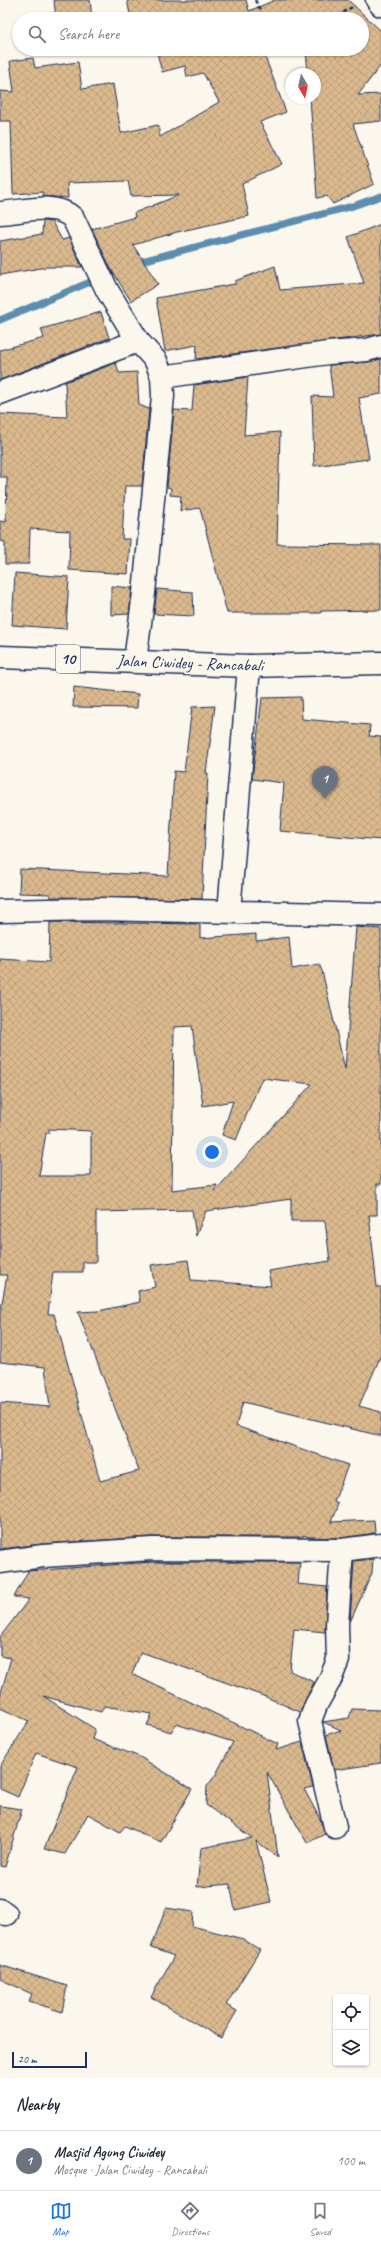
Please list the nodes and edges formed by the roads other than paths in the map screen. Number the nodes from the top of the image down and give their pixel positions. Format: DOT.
graph roads {
  1 [pos="0,213"];
  2 [pos="138,341"];
  3 [pos="381,346"];
  4 [pos="162,377"];
  5 [pos="0,393"];
  6 [pos="0,657"];
  7 [pos="135,661"];
  8 [pos="381,663"];
  9 [pos="249,666"];
  10 [pos="0,911"];
  11 [pos="229,912"];
  12 [pos="381,915"];
  13 [pos="381,1545"];
  14 [pos="342,1550"];
  15 [pos="0,1562"];
  16 [pos="335,1827"];
  1 -- 2 [label="main road"];
  2 -- 4 [label="main road"];
  2 -- 5 [label="main road"];
  3 -- 4 [label="main road"];
  4 -- 7 [label="main road"];
  6 -- 7 [label="main road, Jalan Ciwidey - Rancabali / 10"];
  7 -- 9 [label="main road, Jalan Ciwidey - Rancabali / 10"];
  8 -- 9 [label="main road, Jalan Ciwidey - Rancabali / 10"];
  9 -- 11 [label="main road"];
  10 -- 11 [label="main road"];
  11 -- 12 [label="main road"];
  13 -- 14 [label="main road"];
  14 -- 15 [label="main road"];
  14 -- 16 [label="main road"];
}
